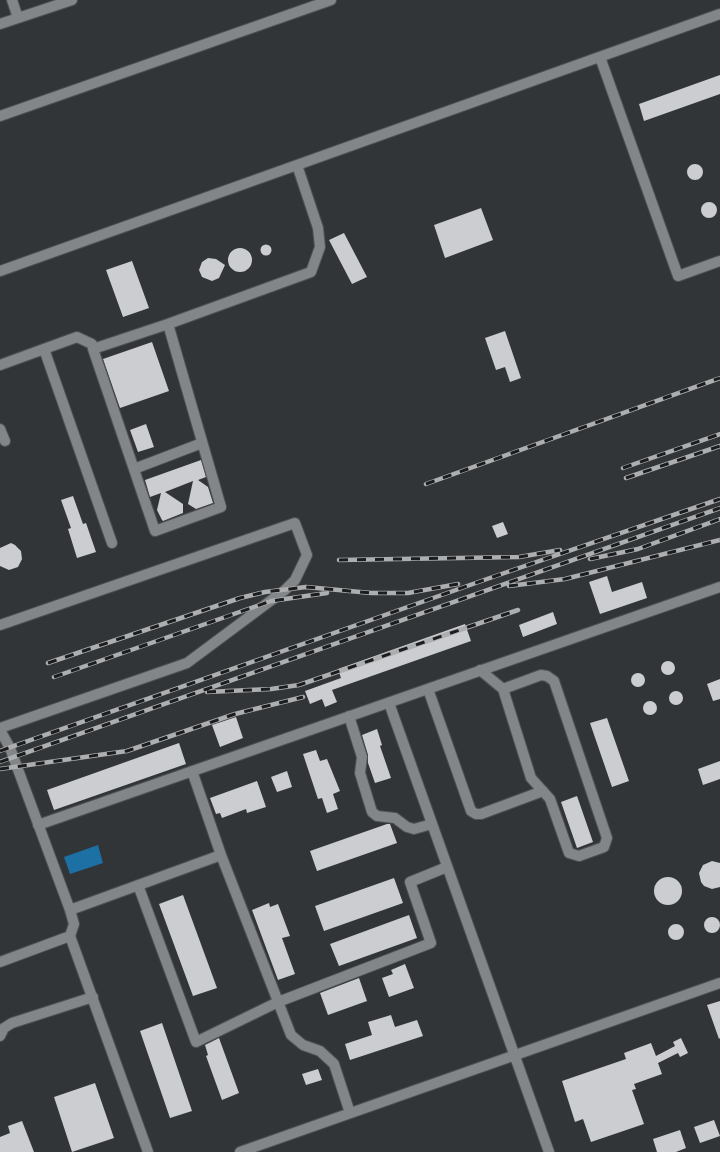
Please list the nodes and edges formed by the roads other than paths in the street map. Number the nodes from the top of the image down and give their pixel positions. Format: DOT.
graph roads {
  1 [pos="12,0"];
  2 [pos="72,0"];
  3 [pos="331,0"];
  4 [pos="720,14"];
  5 [pos="18,18"];
  6 [pos="0,24"];
  7 [pos="600,57"];
  8 [pos="0,116"];
  9 [pos="297,165"];
  10 [pos="720,261"];
  11 [pos="0,271"];
  12 [pos="168,324"];
  13 [pos="44,349"];
  14 [pos="93,349"];
  15 [pos="0,365"];
  16 [pos="0,428"];
  17 [pos="5,441"];
  18 [pos="202,443"];
  19 [pos="134,469"];
  20 [pos="112,543"];
  21 [pos="720,587"];
  22 [pos="0,626"];
  23 [pos="480,670"];
  24 [pos="428,689"];
  25 [pos="503,689"];
  26 [pos="389,702"];
  27 [pos="349,716"];
  28 [pos="0,729"];
  29 [pos="192,771"];
  30 [pos="543,791"];
  31 [pos="432,824"];
  32 [pos="38,825"];
  33 [pos="221,855"];
  34 [pos="447,867"];
  35 [pos="138,885"];
  36 [pos="70,910"];
  37 [pos="70,936"];
  38 [pos="0,962"];
  39 [pos="720,983"];
  40 [pos="92,997"];
  41 [pos="278,1002"];
  42 [pos="0,1036"];
  43 [pos="515,1055"];
  44 [pos="350,1113"];
  45 [pos="148,1152"];
  46 [pos="240,1152"];
  47 [pos="549,1152"];
  1 -- 5 [label="street"];
  2 -- 5 [label="street"];
  3 -- 8 [label="street"];
  4 -- 7 [label="street"];
  5 -- 6 [label="street"];
  7 -- 9 [label="street"];
  7 -- 10 [label="street"];
  9 -- 11 [label="street"];
  9 -- 12 [label="street"];
  12 -- 14 [label="street"];
  12 -- 18 [label="street"];
  13 -- 14 [label="street"];
  13 -- 15 [label="street"];
  13 -- 20 [label="street"];
  14 -- 19 [label="street"];
  16 -- 17 [label="street"];
  18 -- 19 [label="street"];
  18 -- 19 [label="street"];
  21 -- 23 [label="street"];
  22 -- 28 [label="street"];
  23 -- 24 [label="street"];
  23 -- 25 [label="street"];
  24 -- 26 [label="street"];
  24 -- 30 [label="street"];
  25 -- 30 [label="street"];
  25 -- 30 [label="street"];
  26 -- 27 [label="street"];
  26 -- 31 [label="street"];
  27 -- 29 [label="street"];
  27 -- 31 [label="street"];
  28 -- 32 [label="street"];
  29 -- 32 [label="street"];
  29 -- 33 [label="street"];
  31 -- 34 [label="street"];
  32 -- 36 [label="street"];
  33 -- 35 [label="street"];
  33 -- 41 [label="street"];
  34 -- 41 [label="street"];
  34 -- 43 [label="street"];
  35 -- 36 [label="street"];
  35 -- 41 [label="street"];
  36 -- 37 [label="street"];
  37 -- 38 [label="street"];
  37 -- 40 [label="street"];
  39 -- 43 [label="street"];
  40 -- 42 [label="street"];
  40 -- 45 [label="street"];
  41 -- 44 [label="street"];
  43 -- 44 [label="street"];
  43 -- 47 [label="street"];
  44 -- 46 [label="street"];
}
